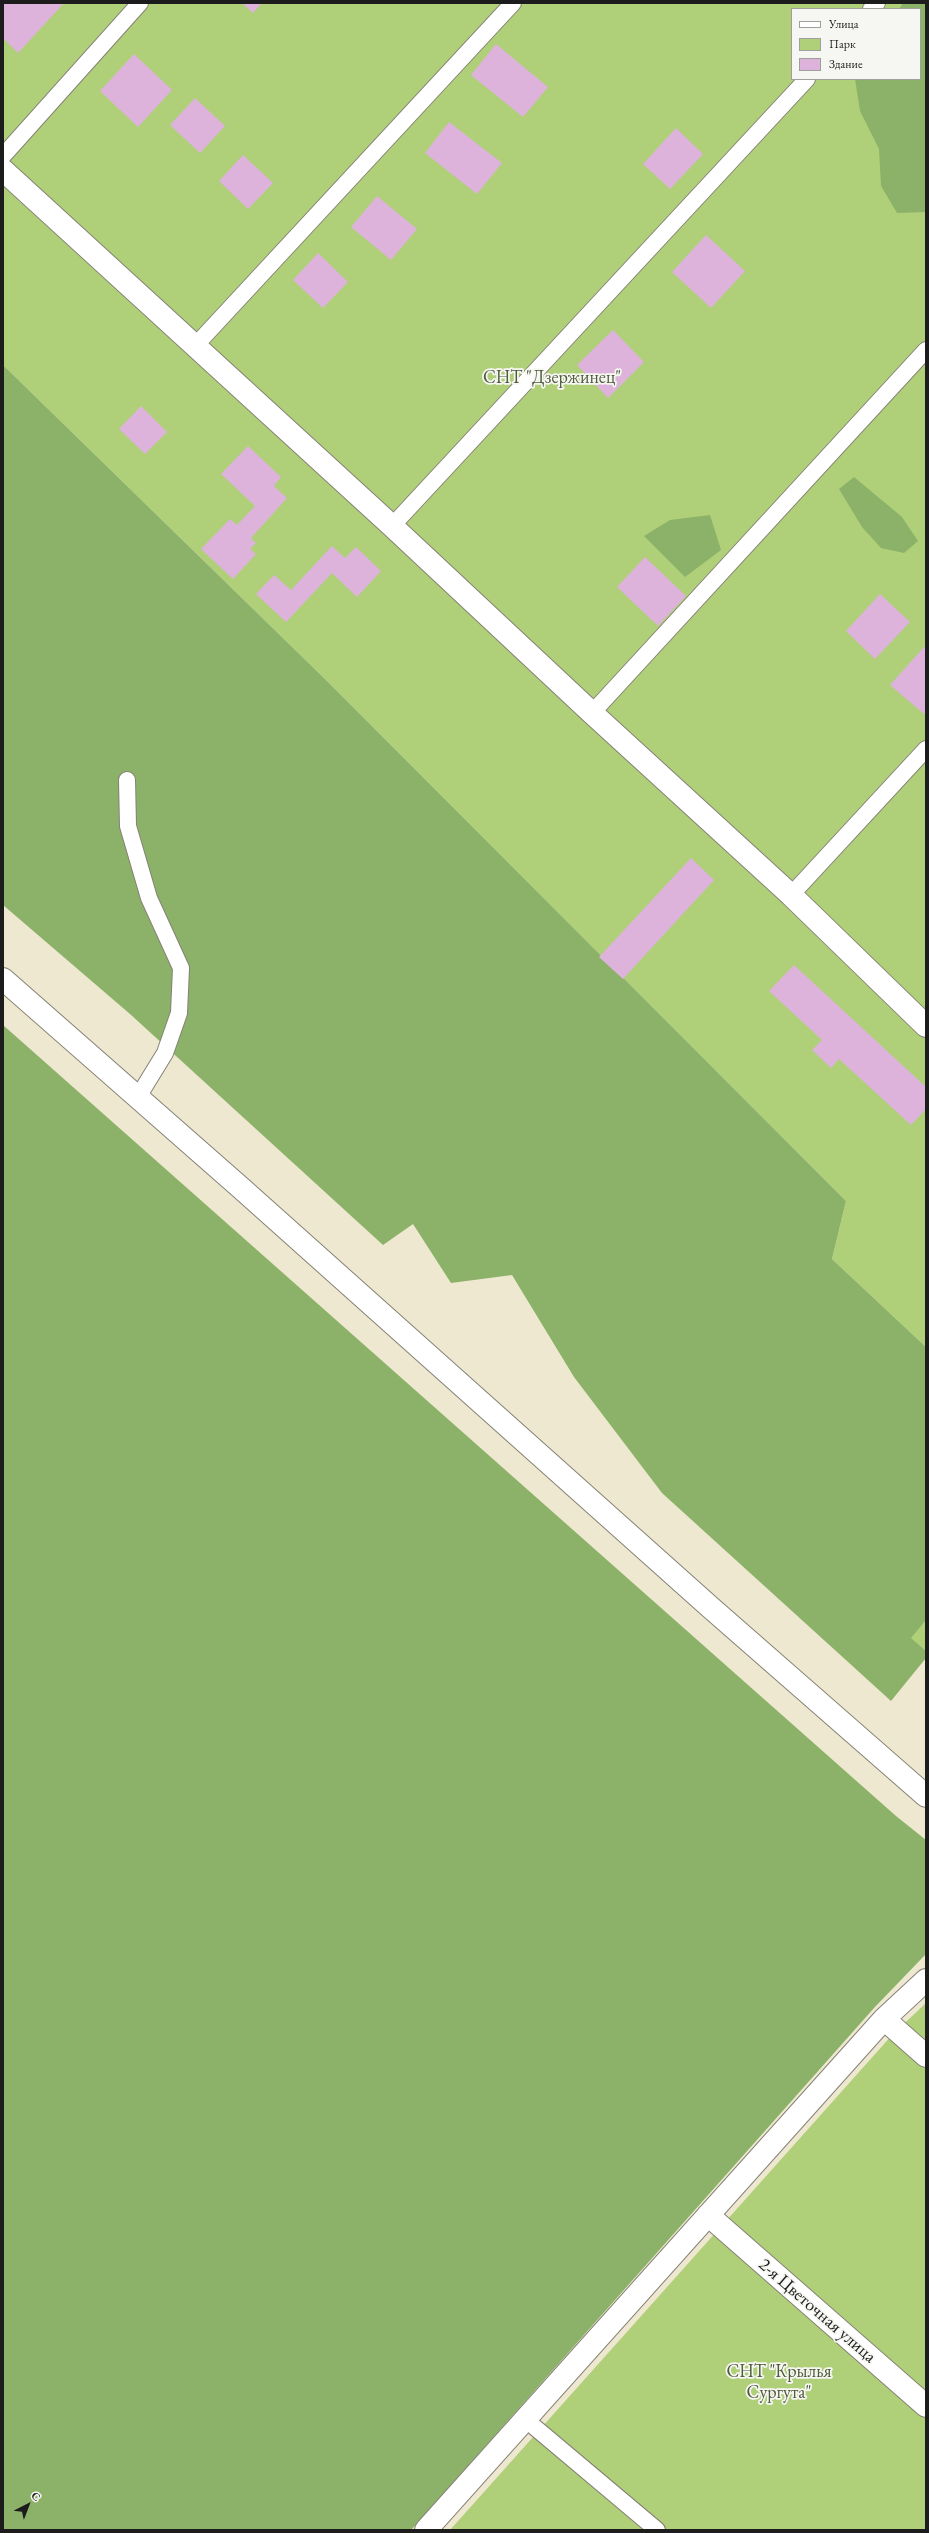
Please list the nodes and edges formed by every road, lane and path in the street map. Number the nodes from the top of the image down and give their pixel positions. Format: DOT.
graph roads {
  1 [pos="140,3"];
  2 [pos="513,3"];
  3 [pos="806,80"];
  4 [pos="3,156"];
  5 [pos="3,170"];
  6 [pos="195,346"];
  7 [pos="926,350"];
  8 [pos="392,526"];
  9 [pos="592,713"];
  10 [pos="926,749"];
  11 [pos="127,780"];
  12 [pos="792,895"];
  13 [pos="3,979"];
  14 [pos="926,1026"];
  15 [pos="138,1097"];
  16 [pos="926,1796"];
  17 [pos="926,1980"];
  18 [pos="884,2019"];
  19 [pos="926,2056"];
  20 [pos="708,2215"];
  21 [pos="926,2406"];
  22 [pos="525,2419"];
  23 [pos="426,2530"];
  24 [pos="657,2530"];
  1 -- 4 [label="lane"];
  2 -- 6 [label="lane"];
  3 -- 8 [label="lane"];
  5 -- 6 [label="street"];
  6 -- 8 [label="street"];
  7 -- 9 [label="lane"];
  8 -- 9 [label="street"];
  9 -- 12 [label="street"];
  10 -- 12 [label="lane"];
  11 -- 15 [label="lane"];
  12 -- 14 [label="street"];
  13 -- 15 [label="street"];
  15 -- 16 [label="street"];
  17 -- 18 [label="street"];
  18 -- 19 [label="street"];
  18 -- 20 [label="street"];
  20 -- 21 [label="street, 2-я Цветочная улица"];
  20 -- 22 [label="street"];
  22 -- 23 [label="street"];
  22 -- 24 [label="lane"];
}
